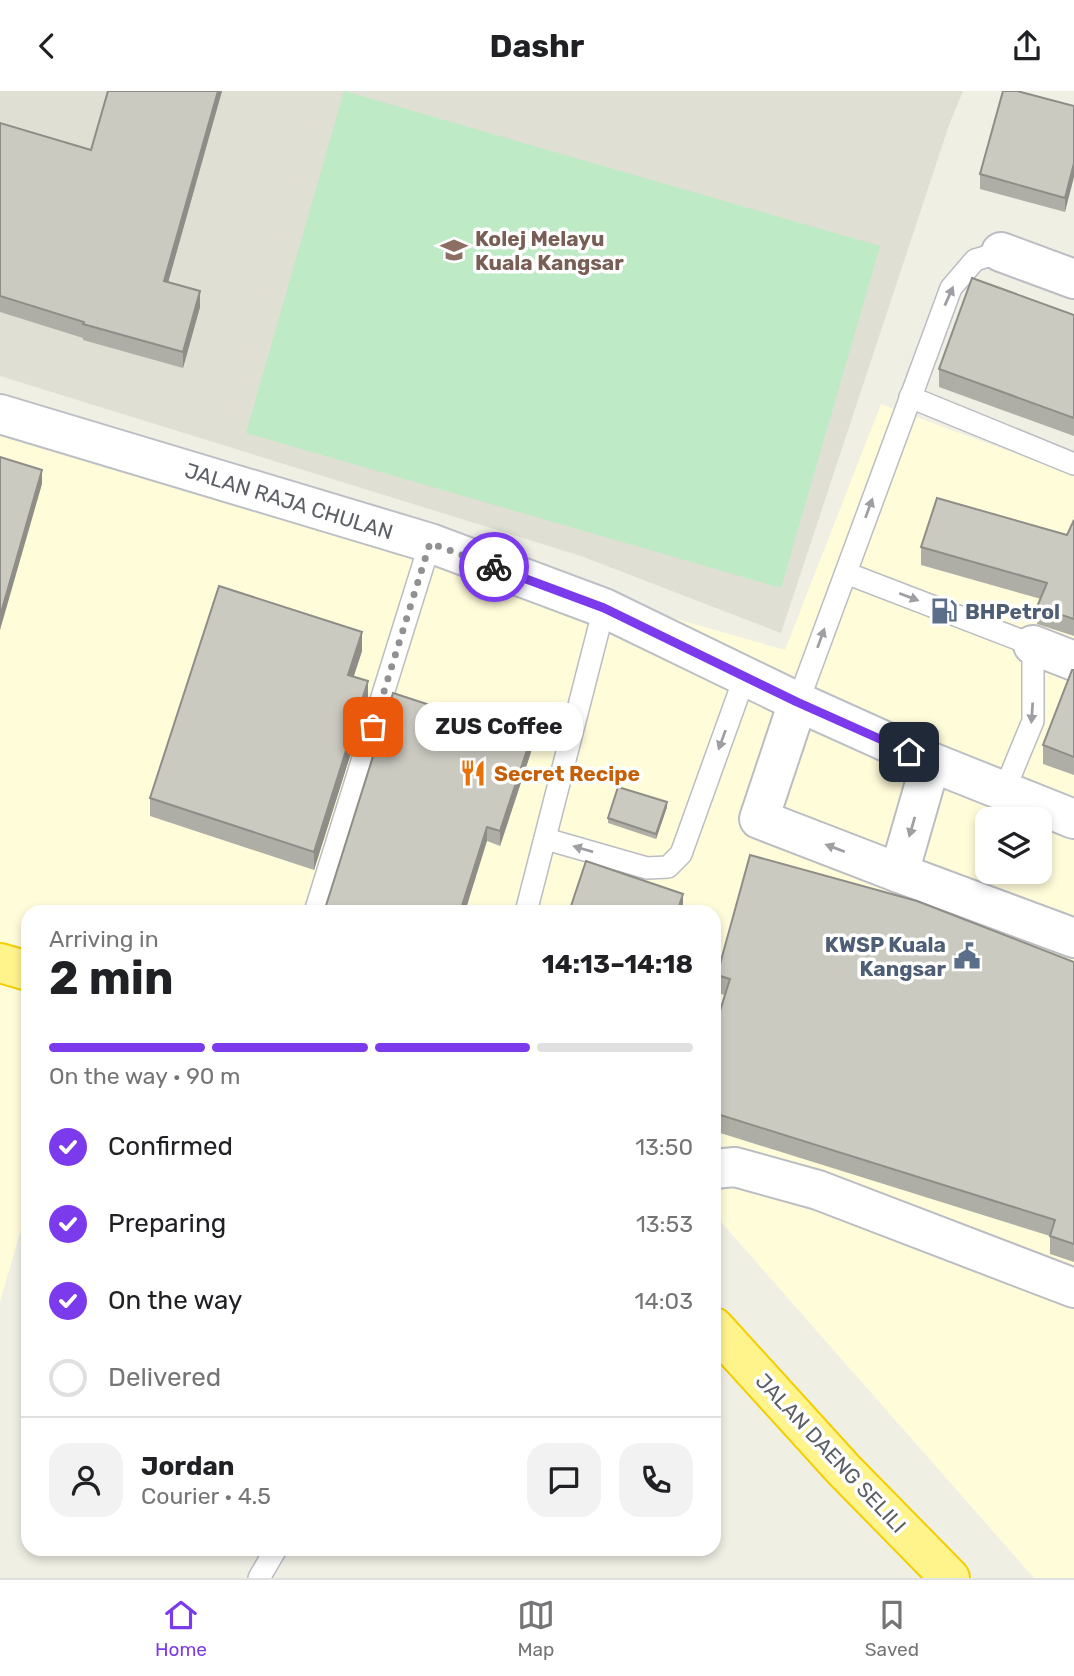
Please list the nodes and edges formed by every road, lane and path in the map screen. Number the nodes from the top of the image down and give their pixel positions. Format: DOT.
graph roads {
  1 [pos="1001,252"];
  2 [pos="1074,279"];
  3 [pos="910,397"];
  4 [pos="0,414"];
  5 [pos="1074,464"];
  6 [pos="430,543"];
  7 [pos="846,573"];
  8 [pos="604,608"];
  9 [pos="1033,645"];
  10 [pos="1074,661"];
  11 [pos="745,676"];
  12 [pos="797,702"];
  13 [pos="931,762"];
  14 [pos="1004,791"];
  15 [pos="1074,819"];
  16 [pos="546,839"];
  17 [pos="899,873"];
  18 [pos="317,905"];
  19 [pos="528,905"];
  20 [pos="1074,939"];
  21 [pos="0,963"];
  22 [pos="21,969"];
  23 [pos="721,1168"];
  24 [pos="1074,1288"];
  25 [pos="721,1335"];
  26 [pos="271,1556"];
  27 [pos="259,1578"];
  28 [pos="950,1578"];
  1 -- 2 [label="street"];
  3 -- 1 [label="lane, one-way"];
  3 -- 5 [label="lane"];
  7 -- 3 [label="lane, one-way"];
  4 -- 6 [label="street, JALAN RAJA CHULAN"];
  6 -- 8 [label="street, JALAN RAJA CHULAN"];
  6 -- 18 [label="lane"];
  7 -- 9 [label="lane, one-way"];
  12 -- 7 [label="lane, one-way"];
  8 -- 11 [label="street, JALAN RAJA CHULAN"];
  8 -- 16 [label="lane"];
  9 -- 10 [label="street"];
  9 -- 14 [label="lane, one-way"];
  11 -- 12 [label="street, JALAN RAJA CHULAN"];
  11 -- 16 [label="lane, one-way"];
  12 -- 13 [label="street, JALAN RAJA CHULAN"];
  17 -- 12 [label="street, one-way"];
  13 -- 14 [label="street, JALAN RAJA CHULAN"];
  13 -- 17 [label="street, one-way"];
  14 -- 15 [label="street, JALAN RAJA CHULAN"];
  16 -- 19 [label="lane"];
  17 -- 20 [label="street"];
  21 -- 22 [label="highway"];
  23 -- 24 [label="street"];
  25 -- 28 [label="highway, JALAN DAENG SELILI"];
  26 -- 27 [label="lane"];
}
